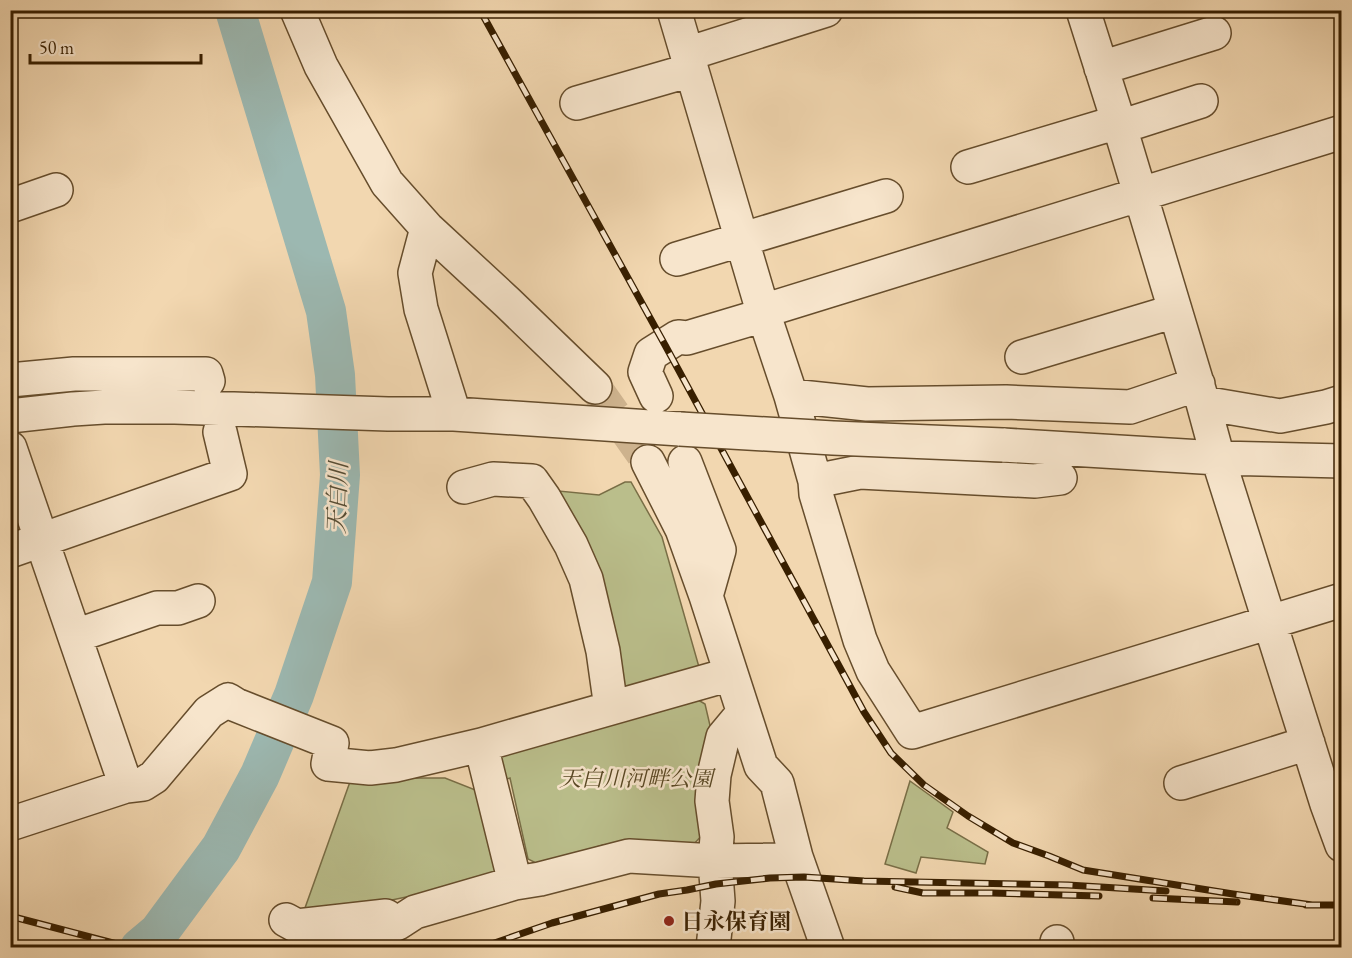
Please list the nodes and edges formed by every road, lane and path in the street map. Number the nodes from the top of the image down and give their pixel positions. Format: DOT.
graph roads {
  1 [pos="297,10"];
  2 [pos="674,10"];
  3 [pos="826,10"];
  4 [pos="1083,10"];
  5 [pos="1214,33"];
  6 [pos="689,62"];
  7 [pos="1101,68"];
  8 [pos="1201,101"];
  9 [pos="578,104"];
  10 [pos="1119,124"];
  11 [pos="1341,132"];
  12 [pos="968,167"];
  13 [pos="56,190"];
  14 [pos="1140,194"];
  15 [pos="886,196"];
  16 [pos="10,206"];
  17 [pos="427,228"];
  18 [pos="742,240"];
  19 [pos="677,259"];
  20 [pos="1175,310"];
  21 [pos="764,313"];
  22 [pos="1022,357"];
  23 [pos="10,380"];
  24 [pos="208,381"];
  25 [pos="595,387"];
  26 [pos="1200,394"];
  27 [pos="656,396"];
  28 [pos="791,396"];
  29 [pos="1341,402"];
  30 [pos="979,403"];
  31 [pos="454,414"];
  32 [pos="10,416"];
  33 [pos="220,432"];
  34 [pos="10,448"];
  35 [pos="1218,458"];
  36 [pos="1341,461"];
  37 [pos="648,462"];
  38 [pos="685,462"];
  39 [pos="975,478"];
  40 [pos="1060,478"];
  41 [pos="815,481"];
  42 [pos="464,487"];
  43 [pos="42,540"];
  44 [pos="10,551"];
  45 [pos="706,596"];
  46 [pos="1341,600"];
  47 [pos="198,601"];
  48 [pos="1269,622"];
  49 [pos="75,636"];
  50 [pos="731,674"];
  51 [pos="611,708"];
  52 [pos="743,713"];
  53 [pos="1308,743"];
  54 [pos="481,745"];
  55 [pos="1181,783"];
  56 [pos="126,786"];
  57 [pos="1334,802"];
  58 [pos="10,824"];
  59 [pos="1341,845"];
  60 [pos="796,857"];
  61 [pos="715,861"];
  62 [pos="515,883"];
  63 [pos="415,912"];
  64 [pos="286,920"];
  65 [pos="336,948"];
  66 [pos="712,948"];
  67 [pos="828,948"];
  1 -- 17 [label="street"];
  2 -- 6 [label="street"];
  3 -- 6 [label="street"];
  4 -- 7 [label="street"];
  5 -- 7 [label="street"];
  6 -- 9 [label="street"];
  6 -- 18 [label="street"];
  7 -- 10 [label="street"];
  8 -- 10 [label="street"];
  10 -- 12 [label="street"];
  10 -- 14 [label="street"];
  11 -- 14 [label="street"];
  13 -- 16 [label="street"];
  14 -- 20 [label="street"];
  14 -- 21 [label="street"];
  15 -- 18 [label="street"];
  17 -- 25 [label="street"];
  17 -- 31 [label="street"];
  18 -- 19 [label="street"];
  18 -- 21 [label="street"];
  20 -- 22 [label="street"];
  20 -- 26 [label="street"];
  21 -- 27 [label="street"];
  21 -- 28 [label="street"];
  23 -- 24 [label="street"];
  26 -- 29 [label="street"];
  26 -- 30 [label="street"];
  26 -- 35 [label="street"];
  28 -- 30 [label="street"];
  28 -- 41 [label="street"];
  30 -- 39 [label="street"];
  31 -- 32 [label="street"];
  31 -- 35 [label="street, bridge"];
  33 -- 43 [label="street"];
  34 -- 43 [label="street"];
  35 -- 36 [label="street"];
  35 -- 48 [label="street"];
  37 -- 45 [label="street"];
  38 -- 45 [label="street"];
  39 -- 40 [label="street"];
  39 -- 41 [label="street"];
  41 -- 48 [label="street"];
  42 -- 51 [label="street"];
  43 -- 44 [label="street"];
  43 -- 49 [label="street"];
  45 -- 50 [label="street"];
  46 -- 48 [label="street"];
  47 -- 49 [label="street"];
  48 -- 53 [label="street"];
  49 -- 56 [label="street"];
  50 -- 51 [label="street"];
  50 -- 52 [label="street"];
  51 -- 54 [label="street"];
  52 -- 60 [label="street"];
  52 -- 61 [label="street"];
  53 -- 55 [label="street"];
  53 -- 57 [label="street"];
  54 -- 56 [label="street"];
  54 -- 62 [label="street"];
  56 -- 58 [label="street"];
  57 -- 59 [label="street"];
  60 -- 61 [label="street"];
  60 -- 67 [label="street"];
  61 -- 62 [label="street"];
  61 -- 66 [label="street"];
  62 -- 63 [label="street"];
  63 -- 64 [label="street"];
  63 -- 65 [label="street"];
}
